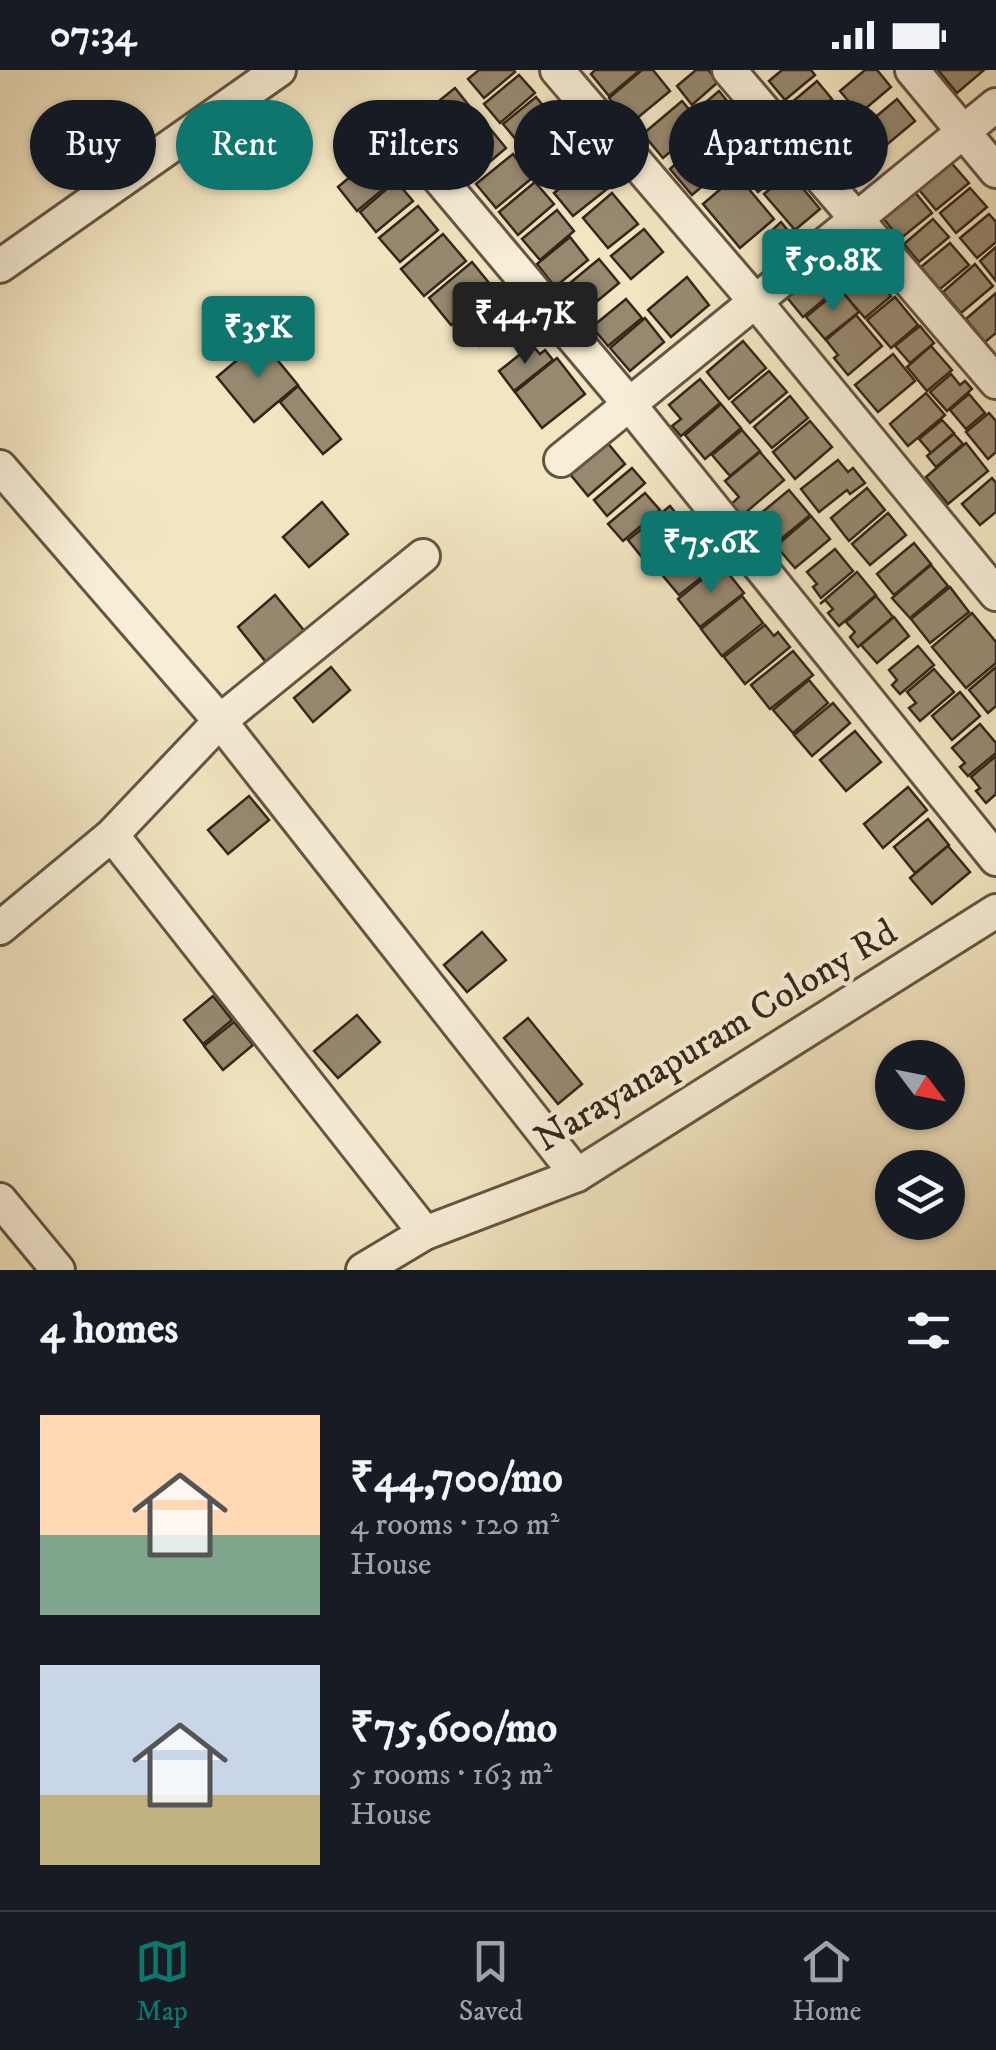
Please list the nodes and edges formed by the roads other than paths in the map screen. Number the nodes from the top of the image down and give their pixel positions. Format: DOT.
graph roads {
  1 [pos="279,70"];
  2 [pos="557,70"];
  3 [pos="729,70"];
  4 [pos="912,70"];
  5 [pos="996,105"];
  6 [pos="964,133"];
  7 [pos="996,171"];
  8 [pos="449,190"];
  9 [pos="854,219"];
  10 [pos="0,266"];
  11 [pos="755,301"];
  12 [pos="996,382"];
  13 [pos="629,404"];
  14 [pos="561,460"];
  15 [pos="0,467"];
  16 [pos="423,556"];
  17 [pos="996,594"];
  18 [pos="220,721"];
  19 [pos="112,835"];
  20 [pos="996,859"];
  21 [pos="996,911"];
  22 [pos="0,928"];
  23 [pos="577,1174"];
  24 [pos="0,1200"];
  25 [pos="424,1233"];
  26 [pos="58,1270"];
  27 [pos="363,1270"];
  1 -- 10 [label="street"];
  2 -- 11 [label="street"];
  3 -- 9 [label="street"];
  4 -- 6 [label="street"];
  5 -- 6 [label="street"];
  6 -- 7 [label="street"];
  6 -- 9 [label="street"];
  8 -- 13 [label="street"];
  9 -- 11 [label="street"];
  9 -- 12 [label="street"];
  11 -- 13 [label="street"];
  11 -- 17 [label="street"];
  13 -- 14 [label="street"];
  13 -- 20 [label="street"];
  15 -- 18 [label="street"];
  16 -- 18 [label="street"];
  18 -- 19 [label="street"];
  18 -- 23 [label="street"];
  19 -- 22 [label="street"];
  19 -- 25 [label="street"];
  21 -- 23 [label="street, Narayanapuram Colony Rd"];
  23 -- 25 [label="street, Narayanapuram Colony Rd"];
  24 -- 26 [label="street"];
  25 -- 27 [label="street, Narayanapuram Colony Rd"];
}
